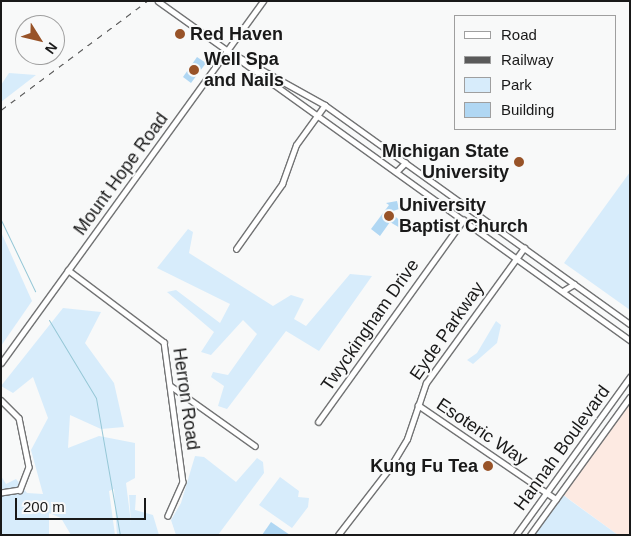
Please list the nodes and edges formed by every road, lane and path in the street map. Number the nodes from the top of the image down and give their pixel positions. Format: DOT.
graph roads {
  1 [pos="158,1"];
  2 [pos="263,1"];
  3 [pos="228,50"];
  4 [pos="325,106"];
  5 [pos="317,116"];
  6 [pos="405,163"];
  7 [pos="396,172"];
  8 [pos="463,220"];
  9 [pos="488,222"];
  10 [pos="480,232"];
  11 [pos="524,248"];
  12 [pos="236,249"];
  13 [pos="517,258"];
  14 [pos="68,270"];
  15 [pos="574,284"];
  16 [pos="562,291"];
  17 [pos="630,324"];
  18 [pos="630,340"];
  19 [pos="1,364"];
  20 [pos="630,377"];
  21 [pos="170,386"];
  22 [pos="630,397"];
  23 [pos="1,400"];
  24 [pos="418,404"];
  25 [pos="318,422"];
  26 [pos="255,446"];
  27 [pos="547,493"];
  28 [pos="1,494"];
  29 [pos="556,500"];
  30 [pos="168,516"];
  31 [pos="338,535"];
  32 [pos="516,535"];
  33 [pos="530,535"];
  1 -- 3 [label="street"];
  2 -- 3 [label="street, Mount Hope Road"];
  3 -- 4 [label="street"];
  3 -- 5 [label="street"];
  3 -- 14 [label="street, Mount Hope Road"];
  4 -- 5 [label="street"];
  4 -- 6 [label="street"];
  5 -- 7 [label="street"];
  5 -- 12 [label="street"];
  6 -- 7 [label="street"];
  6 -- 9 [label="street"];
  7 -- 8 [label="street"];
  8 -- 10 [label="street"];
  8 -- 25 [label="street, Twyckingham Drive"];
  9 -- 10 [label="street"];
  9 -- 11 [label="street"];
  10 -- 13 [label="street"];
  11 -- 13 [label="street, Eyde Parkway"];
  11 -- 15 [label="street"];
  13 -- 16 [label="street"];
  13 -- 24 [label="street, Eyde Parkway"];
  14 -- 19 [label="street, Mount Hope Road"];
  14 -- 21 [label="street, Herron Road"];
  15 -- 16 [label="street"];
  15 -- 17 [label="street"];
  16 -- 18 [label="street"];
  20 -- 27 [label="street, Hannah Boulevard"];
  21 -- 26 [label="street"];
  21 -- 30 [label="street, Herron Road"];
  22 -- 29 [label="street, Hannah Boulevard"];
  23 -- 28 [label="street"];
  24 -- 27 [label="street, Esoteric Way"];
  24 -- 31 [label="street, Eyde Parkway"];
  27 -- 29 [label="street, Esoteric Way"];
  27 -- 32 [label="street, Hannah Boulevard"];
  29 -- 33 [label="street, Hannah Boulevard"];
}
